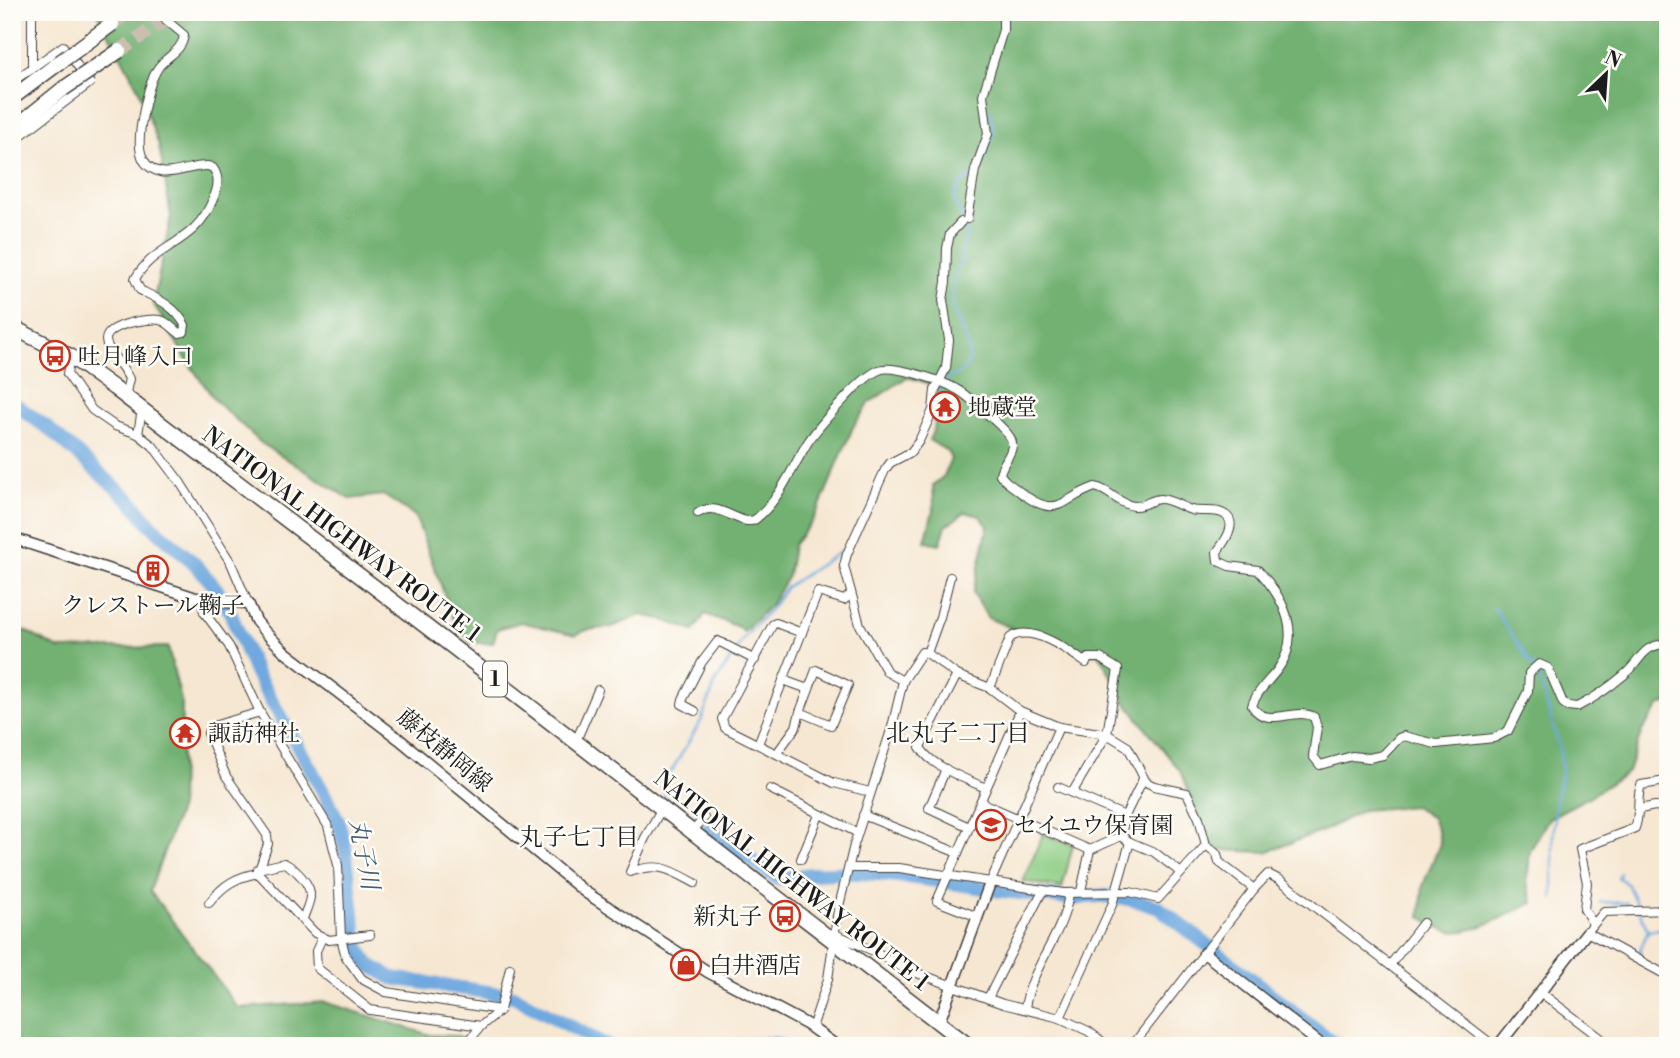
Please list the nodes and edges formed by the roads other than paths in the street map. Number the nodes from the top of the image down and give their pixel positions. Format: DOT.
graph roads {
  1 [pos="32,12"];
  2 [pos="165,12"];
  3 [pos="1003,12"];
  4 [pos="112,24"];
  5 [pos="119,51"];
  6 [pos="32,68"];
  7 [pos="12,82"];
  8 [pos="63,89"];
  9 [pos="12,96"];
  10 [pos="12,124"];
  11 [pos="12,130"];
  12 [pos="12,142"];
  13 [pos="12,327"];
  14 [pos="70,356"];
  15 [pos="938,383"];
  16 [pos="125,396"];
  17 [pos="142,410"];
  18 [pos="138,434"];
  19 [pos="698,513"];
  20 [pos="12,538"];
  21 [pos="950,577"];
  22 [pos="851,594"];
  23 [pos="205,600"];
  24 [pos="242,603"];
  25 [pos="802,633"];
  26 [pos="1668,644"];
  27 [pos="927,653"];
  28 [pos="755,660"];
  29 [pos="957,675"];
  30 [pos="783,680"];
  31 [pos="904,681"];
  32 [pos="990,688"];
  33 [pos="808,689"];
  34 [pos="598,690"];
  35 [pos="695,711"];
  36 [pos="1020,711"];
  37 [pos="260,712"];
  38 [pos="800,712"];
  39 [pos="1059,727"];
  40 [pos="1107,734"];
  41 [pos="576,741"];
  42 [pos="758,744"];
  43 [pos="777,753"];
  44 [pos="946,769"];
  45 [pos="1143,779"];
  46 [pos="1666,780"];
  47 [pos="986,788"];
  48 [pos="1058,788"];
  49 [pos="770,789"];
  50 [pos="870,792"];
  51 [pos="1072,793"];
  52 [pos="980,802"];
  53 [pos="662,808"];
  54 [pos="1668,808"];
  55 [pos="1640,809"];
  56 [pos="819,815"];
  57 [pos="863,816"];
  58 [pos="1125,816"];
  59 [pos="1018,819"];
  60 [pos="969,827"];
  61 [pos="858,833"];
  62 [pos="1121,835"];
  63 [pos="1130,842"];
  64 [pos="1206,845"];
  65 [pos="1090,850"];
  66 [pos="958,853"];
  67 [pos="801,859"];
  68 [pos="258,871"];
  69 [pos="849,872"];
  70 [pos="1180,872"];
  71 [pos="947,880"];
  72 [pos="695,883"];
  73 [pos="990,883"];
  74 [pos="1254,889"];
  75 [pos="1043,890"];
  76 [pos="1081,891"];
  77 [pos="1069,893"];
  78 [pos="1114,896"];
  79 [pos="209,903"];
  80 [pos="1668,910"];
  81 [pos="978,917"];
  82 [pos="303,919"];
  83 [pos="1423,923"];
  84 [pos="1590,928"];
  85 [pos="368,936"];
  86 [pos="322,938"];
  87 [pos="342,938"];
  88 [pos="835,938"];
  89 [pos="1208,948"];
  90 [pos="1390,965"];
  91 [pos="510,968"];
  92 [pos="1668,976"];
  93 [pos="952,985"];
  94 [pos="1540,992"];
  95 [pos="988,998"];
  96 [pos="1025,1008"];
  97 [pos="500,1009"];
  98 [pos="1060,1017"];
  99 [pos="939,1023"];
  100 [pos="481,1026"];
  101 [pos="812,1028"];
  102 [pos="465,1046"];
  103 [pos="837,1046"];
  104 [pos="969,1046"];
  105 [pos="1108,1046"];
  106 [pos="1132,1046"];
  107 [pos="1323,1046"];
  108 [pos="1496,1046"];
  109 [pos="1611,1046"];
  1 -- 6 [label="street"];
  2 -- 16 [label="street"];
  3 -- 15 [label="street"];
  4 -- 9 [label="highway, bridge"];
  5 -- 8 [label="highway, bridge"];
  6 -- 7 [label="street"];
  6 -- 12 [label="street"];
  8 -- 10 [label="highway"];
  8 -- 11 [label="highway"];
  13 -- 14 [label="highway, NATIONAL HIGHWAY ROUTE 1 / 1"];
  14 -- 16 [label="highway, NATIONAL HIGHWAY ROUTE 1 / 1"];
  14 -- 18 [label="street"];
  15 -- 19 [label="street"];
  15 -- 22 [label="street"];
  15 -- 26 [label="street"];
  16 -- 17 [label="highway, NATIONAL HIGHWAY ROUTE 1 / 1"];
  17 -- 18 [label="street"];
  17 -- 41 [label="highway, NATIONAL HIGHWAY ROUTE 1 / 1"];
  18 -- 24 [label="street"];
  20 -- 23 [label="main road"];
  21 -- 27 [label="street"];
  22 -- 25 [label="street"];
  22 -- 31 [label="street"];
  23 -- 24 [label="main road"];
  23 -- 37 [label="street"];
  24 -- 101 [label="main road, 藤枝静岡線"];
  25 -- 28 [label="street"];
  25 -- 30 [label="street"];
  27 -- 29 [label="street"];
  27 -- 31 [label="street"];
  28 -- 35 [label="street"];
  28 -- 42 [label="street"];
  29 -- 32 [label="street"];
  29 -- 44 [label="street"];
  30 -- 33 [label="street"];
  30 -- 42 [label="street"];
  31 -- 50 [label="street"];
  32 -- 36 [label="street"];
  32 -- 40 [label="street"];
  33 -- 38 [label="street"];
  33 -- 38 [label="street"];
  34 -- 41 [label="street"];
  36 -- 39 [label="street"];
  36 -- 47 [label="street"];
  37 -- 68 [label="street"];
  37 -- 87 [label="street"];
  38 -- 43 [label="street"];
  39 -- 40 [label="street"];
  39 -- 59 [label="street"];
  40 -- 45 [label="street"];
  40 -- 51 [label="street"];
  41 -- 53 [label="highway, NATIONAL HIGHWAY ROUTE 1 / 1"];
  42 -- 43 [label="street"];
  43 -- 50 [label="street"];
  44 -- 47 [label="street"];
  44 -- 60 [label="street"];
  45 -- 58 [label="street"];
  45 -- 64 [label="street"];
  46 -- 55 [label="street"];
  47 -- 52 [label="street"];
  48 -- 51 [label="street"];
  49 -- 56 [label="street"];
  50 -- 57 [label="street"];
  51 -- 58 [label="street"];
  52 -- 59 [label="street"];
  52 -- 60 [label="street"];
  53 -- 72 [label="street"];
  53 -- 88 [label="highway, NATIONAL HIGHWAY ROUTE 1 / 1"];
  54 -- 55 [label="street"];
  55 -- 84 [label="street"];
  56 -- 61 [label="street"];
  56 -- 67 [label="street"];
  57 -- 61 [label="street"];
  57 -- 66 [label="street"];
  58 -- 62 [label="street"];
  59 -- 65 [label="street"];
  59 -- 73 [label="street"];
  60 -- 66 [label="street"];
  61 -- 69 [label="street"];
  62 -- 63 [label="street"];
  62 -- 65 [label="street"];
  63 -- 70 [label="street"];
  63 -- 78 [label="street"];
  64 -- 70 [label="street"];
  64 -- 74 [label="street"];
  65 -- 76 [label="street"];
  66 -- 71 [label="street"];
  68 -- 79 [label="street"];
  68 -- 82 [label="street"];
  68 -- 82 [label="street"];
  69 -- 71 [label="street"];
  69 -- 88 [label="street"];
  70 -- 78 [label="street"];
  71 -- 73 [label="street"];
  71 -- 81 [label="street"];
  73 -- 75 [label="street"];
  73 -- 81 [label="main road"];
  74 -- 89 [label="street"];
  74 -- 90 [label="street"];
  75 -- 77 [label="street"];
  75 -- 95 [label="street"];
  76 -- 77 [label="street"];
  76 -- 78 [label="street"];
  77 -- 96 [label="street"];
  78 -- 98 [label="street"];
  80 -- 84 [label="street"];
  81 -- 93 [label="main road"];
  82 -- 86 [label="street"];
  83 -- 90 [label="street"];
  84 -- 92 [label="street"];
  84 -- 94 [label="main road"];
  85 -- 87 [label="street"];
  86 -- 87 [label="street"];
  86 -- 100 [label="street"];
  87 -- 97 [label="street"];
  88 -- 93 [label="street"];
  88 -- 99 [label="highway, NATIONAL HIGHWAY ROUTE 1 / 1"];
  88 -- 101 [label="street"];
  89 -- 106 [label="street"];
  89 -- 107 [label="main road"];
  90 -- 108 [label="street"];
  91 -- 97 [label="street"];
  93 -- 95 [label="street"];
  93 -- 99 [label="main road"];
  94 -- 108 [label="main road"];
  94 -- 109 [label="street"];
  95 -- 96 [label="street"];
  96 -- 98 [label="street"];
  97 -- 100 [label="street"];
  98 -- 105 [label="street"];
  99 -- 104 [label="highway, NATIONAL HIGHWAY ROUTE 1 / 1"];
  100 -- 102 [label="street"];
  101 -- 103 [label="main road, 藤枝静岡線"];
}
